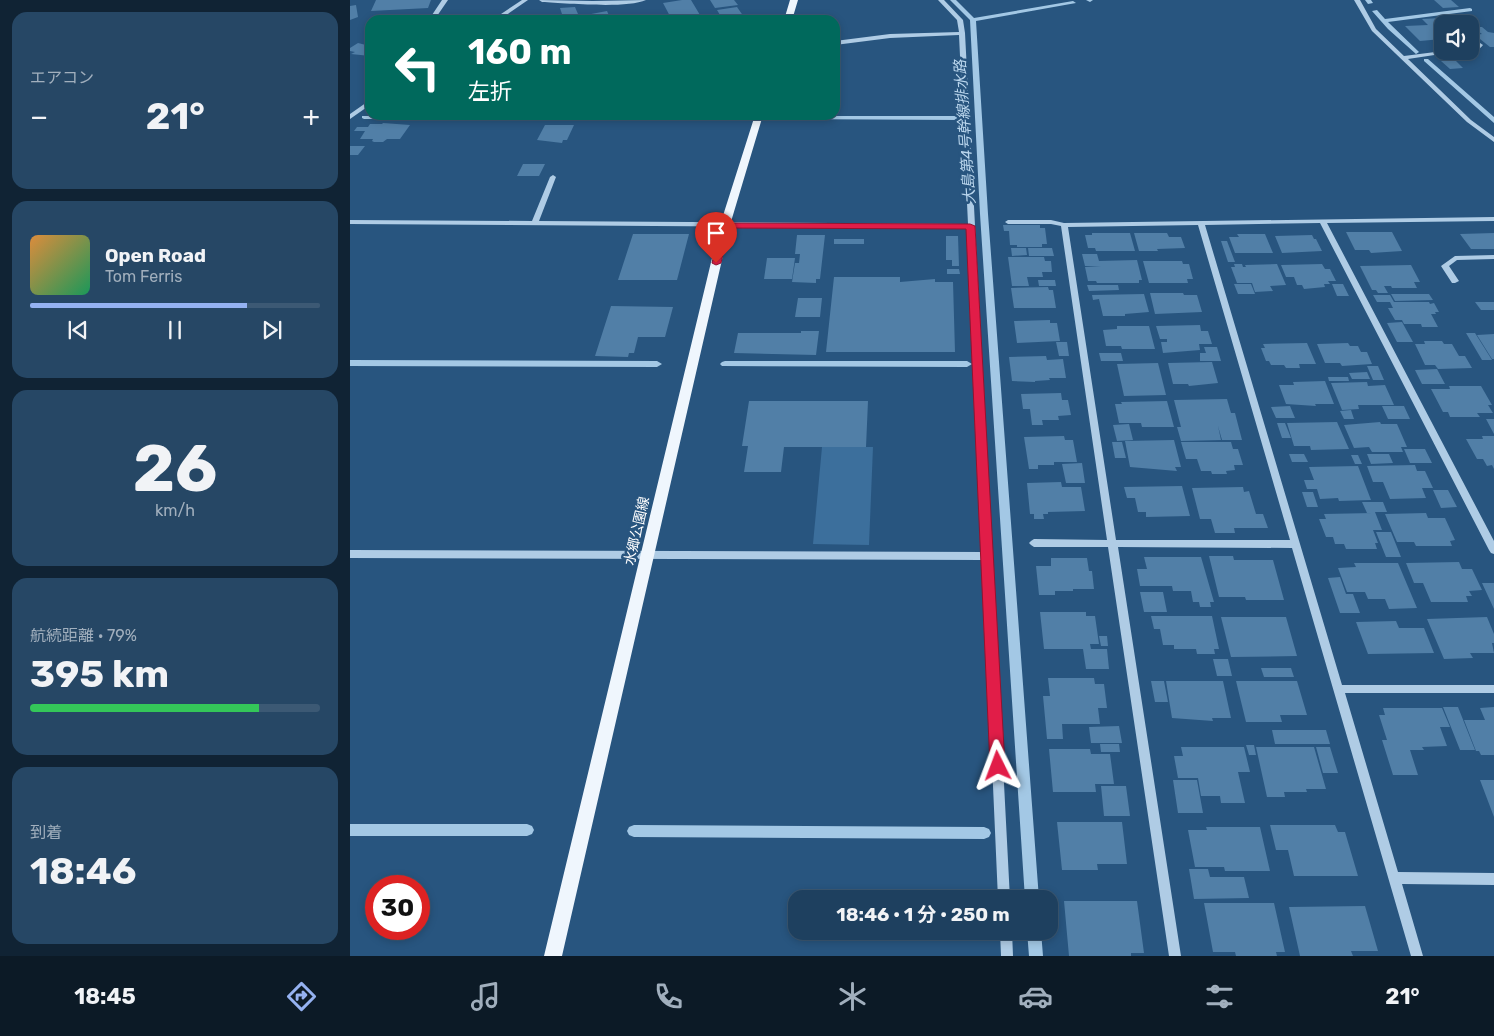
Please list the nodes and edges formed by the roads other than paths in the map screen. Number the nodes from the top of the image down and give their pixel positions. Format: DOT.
graph roads {
  1 [pos="445,0"];
  2 [pos="525,0"];
  3 [pos="542,0"];
  4 [pos="643,0"];
  5 [pos="794,0"];
  6 [pos="941,0"];
  7 [pos="1357,0"];
  8 [pos="435,15"];
  9 [pos="502,15"];
  10 [pos="790,15"];
  11 [pos="962,33"];
  12 [pos="840,42"];
  13 [pos="1434,54"];
  14 [pos="1403,58"];
  15 [pos="365,106"];
  16 [pos="350,117"];
  17 [pos="757,120"];
  18 [pos="1494,140"];
  19 [pos="553,177"];
  20 [pos="1494,219"];
  21 [pos="350,222"];
  22 [pos="1008,222"];
  23 [pos="1323,222"];
  24 [pos="534,224"];
  25 [pos="1201,224"];
  26 [pos="725,225"];
  27 [pos="1064,225"];
  28 [pos="970,226"];
  29 [pos="1494,257"];
  30 [pos="1455,281"];
  31 [pos="1034,543"];
  32 [pos="1112,543"];
  33 [pos="1295,544"];
  34 [pos="1494,550"];
  35 [pos="350,554"];
  36 [pos="648,555"];
  37 [pos="987,556"];
  38 [pos="1494,689"];
  39 [pos="1338,690"];
  40 [pos="1394,878"];
  41 [pos="1494,879"];
  42 [pos="1004,890"];
  43 [pos="1006,940"];
  44 [pos="553,956"];
  45 [pos="1007,956"];
  46 [pos="1175,956"];
  47 [pos="1417,956"];
  1 -- 8 [label="street"];
  2 -- 9 [label="street"];
  3 -- 4 [label="street"];
  5 -- 10 [label="main road"];
  6 -- 11 [label="street"];
  7 -- 14 [label="street"];
  11 -- 12 [label="street"];
  11 -- 28 [label="street"];
  13 -- 14 [label="street"];
  14 -- 18 [label="street"];
  15 -- 16 [label="street"];
  17 -- 26 [label="main road, 水郷公園線"];
  19 -- 24 [label="street"];
  20 -- 23 [label="street"];
  21 -- 24 [label="street"];
  22 -- 27 [label="street"];
  23 -- 25 [label="street"];
  23 -- 34 [label="street"];
  24 -- 26 [label="street"];
  25 -- 27 [label="street"];
  25 -- 33 [label="street"];
  26 -- 28 [label="street"];
  26 -- 36 [label="main road, 水郷公園線"];
  27 -- 32 [label="street"];
  28 -- 37 [label="street"];
  29 -- 30 [label="street"];
  31 -- 32 [label="street"];
  32 -- 33 [label="street"];
  32 -- 46 [label="street"];
  33 -- 39 [label="street"];
  35 -- 36 [label="street"];
  36 -- 37 [label="street"];
  36 -- 44 [label="main road, 水郷公園線"];
  37 -- 42 [label="street"];
  38 -- 39 [label="street"];
  39 -- 40 [label="street"];
  40 -- 41 [label="street"];
  40 -- 47 [label="street"];
  43 -- 45 [label="street"];
}
